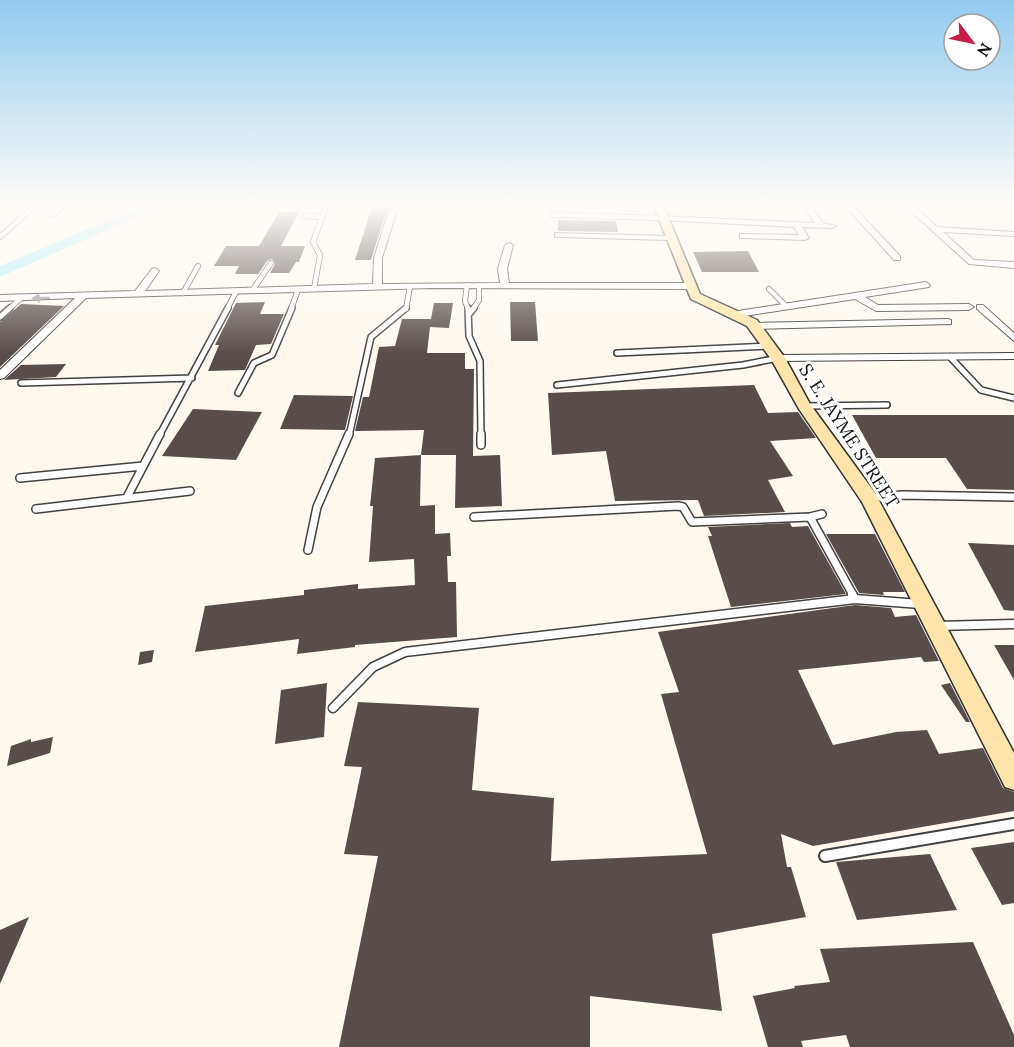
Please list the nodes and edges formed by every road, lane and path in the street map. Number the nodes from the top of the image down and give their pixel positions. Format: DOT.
graph roads {
  1 [pos="320,256"];
  2 [pos="379,256"];
  3 [pos="504,256"];
  4 [pos="677,256"];
  5 [pos="965,256"];
  6 [pos="271,263"];
  7 [pos="1002,265"];
  8 [pos="1014,265"];
  9 [pos="198,266"];
  10 [pos="155,270"];
  11 [pos="1014,274"];
  12 [pos="467,285"];
  13 [pos="479,285"];
  14 [pos="505,285"];
  15 [pos="926,285"];
  16 [pos="410,286"];
  17 [pos="690,286"];
  18 [pos="377,287"];
  19 [pos="314,289"];
  20 [pos="769,289"];
  21 [pos="298,290"];
  22 [pos="236,291"];
  23 [pos="252,291"];
  24 [pos="183,293"];
  25 [pos="138,294"];
  26 [pos="82,297"];
  27 [pos="858,297"];
  28 [pos="0,298"];
  29 [pos="21,298"];
  30 [pos="786,306"];
  31 [pos="969,307"];
  32 [pos="980,307"];
  33 [pos="470,313"];
  34 [pos="738,314"];
  35 [pos="0,317"];
  36 [pos="948,322"];
  37 [pos="754,326"];
  38 [pos="1014,338"];
  39 [pos="773,352"];
  40 [pos="617,353"];
  41 [pos="1014,356"];
  42 [pos="950,357"];
  43 [pos="0,376"];
  44 [pos="192,378"];
  45 [pos="21,383"];
  46 [pos="557,385"];
  47 [pos="238,393"];
  48 [pos="1014,398"];
  49 [pos="887,405"];
  50 [pos="804,406"];
  51 [pos="481,446"];
  52 [pos="143,466"];
  53 [pos="20,478"];
  54 [pos="190,491"];
  55 [pos="127,497"];
  56 [pos="1014,497"];
  57 [pos="868,498"];
  58 [pos="36,508"];
  59 [pos="822,514"];
  60 [pos="474,517"];
  61 [pos="810,517"];
  62 [pos="308,550"];
  63 [pos="855,599"];
  64 [pos="922,604"];
  65 [pos="1014,624"];
  66 [pos="934,626"];
  67 [pos="333,708"];
  68 [pos="1014,778"];
  69 [pos="1014,824"];
  70 [pos="825,856"];
  1 -- 19 [label="lane"];
  2 -- 18 [label="street"];
  3 -- 14 [label="street"];
  4 -- 17 [label="street, S. E. JAYME STREET"];
  5 -- 7 [label="street"];
  6 -- 23 [label="lane"];
  7 -- 8 [label="street"];
  7 -- 11 [label="street"];
  9 -- 24 [label="lane"];
  10 -- 25 [label="street"];
  12 -- 13 [label="street"];
  12 -- 16 [label="street"];
  12 -- 33 [label="lane"];
  13 -- 14 [label="street"];
  13 -- 33 [label="lane"];
  14 -- 17 [label="street"];
  15 -- 27 [label="street"];
  16 -- 18 [label="street"];
  16 -- 62 [label="lane"];
  17 -- 34 [label="street, S. E. JAYME STREET"];
  18 -- 19 [label="street"];
  19 -- 21 [label="street"];
  20 -- 30 [label="lane"];
  21 -- 23 [label="street"];
  21 -- 47 [label="lane"];
  22 -- 23 [label="street"];
  22 -- 24 [label="street"];
  22 -- 44 [label="lane"];
  24 -- 25 [label="street"];
  25 -- 26 [label="street"];
  26 -- 29 [label="street, one-way"];
  26 -- 43 [label="street"];
  27 -- 30 [label="street"];
  27 -- 31 [label="street"];
  28 -- 29 [label="street"];
  29 -- 35 [label="lane"];
  30 -- 34 [label="street"];
  32 -- 38 [label="street"];
  33 -- 51 [label="lane"];
  34 -- 37 [label="street, S. E. JAYME STREET"];
  36 -- 37 [label="street"];
  37 -- 39 [label="street, S. E. JAYME STREET"];
  39 -- 40 [label="lane"];
  39 -- 42 [label="street"];
  39 -- 46 [label="lane"];
  39 -- 50 [label="street, S. E. JAYME STREET"];
  41 -- 42 [label="street"];
  42 -- 48 [label="lane"];
  44 -- 45 [label="lane"];
  44 -- 52 [label="lane"];
  49 -- 50 [label="lane"];
  50 -- 57 [label="street, S. E. JAYME STREET"];
  52 -- 53 [label="lane"];
  52 -- 55 [label="lane"];
  54 -- 55 [label="lane"];
  55 -- 58 [label="lane"];
  56 -- 57 [label="lane"];
  57 -- 64 [label="street, S. E. JAYME STREET"];
  59 -- 61 [label="lane"];
  60 -- 61 [label="lane"];
  61 -- 63 [label="lane"];
  63 -- 64 [label="lane"];
  63 -- 67 [label="lane"];
  64 -- 66 [label="street, S. E. JAYME STREET"];
  65 -- 66 [label="lane"];
  66 -- 68 [label="street, S. E. JAYME STREET"];
  69 -- 70 [label="lane"];
}
